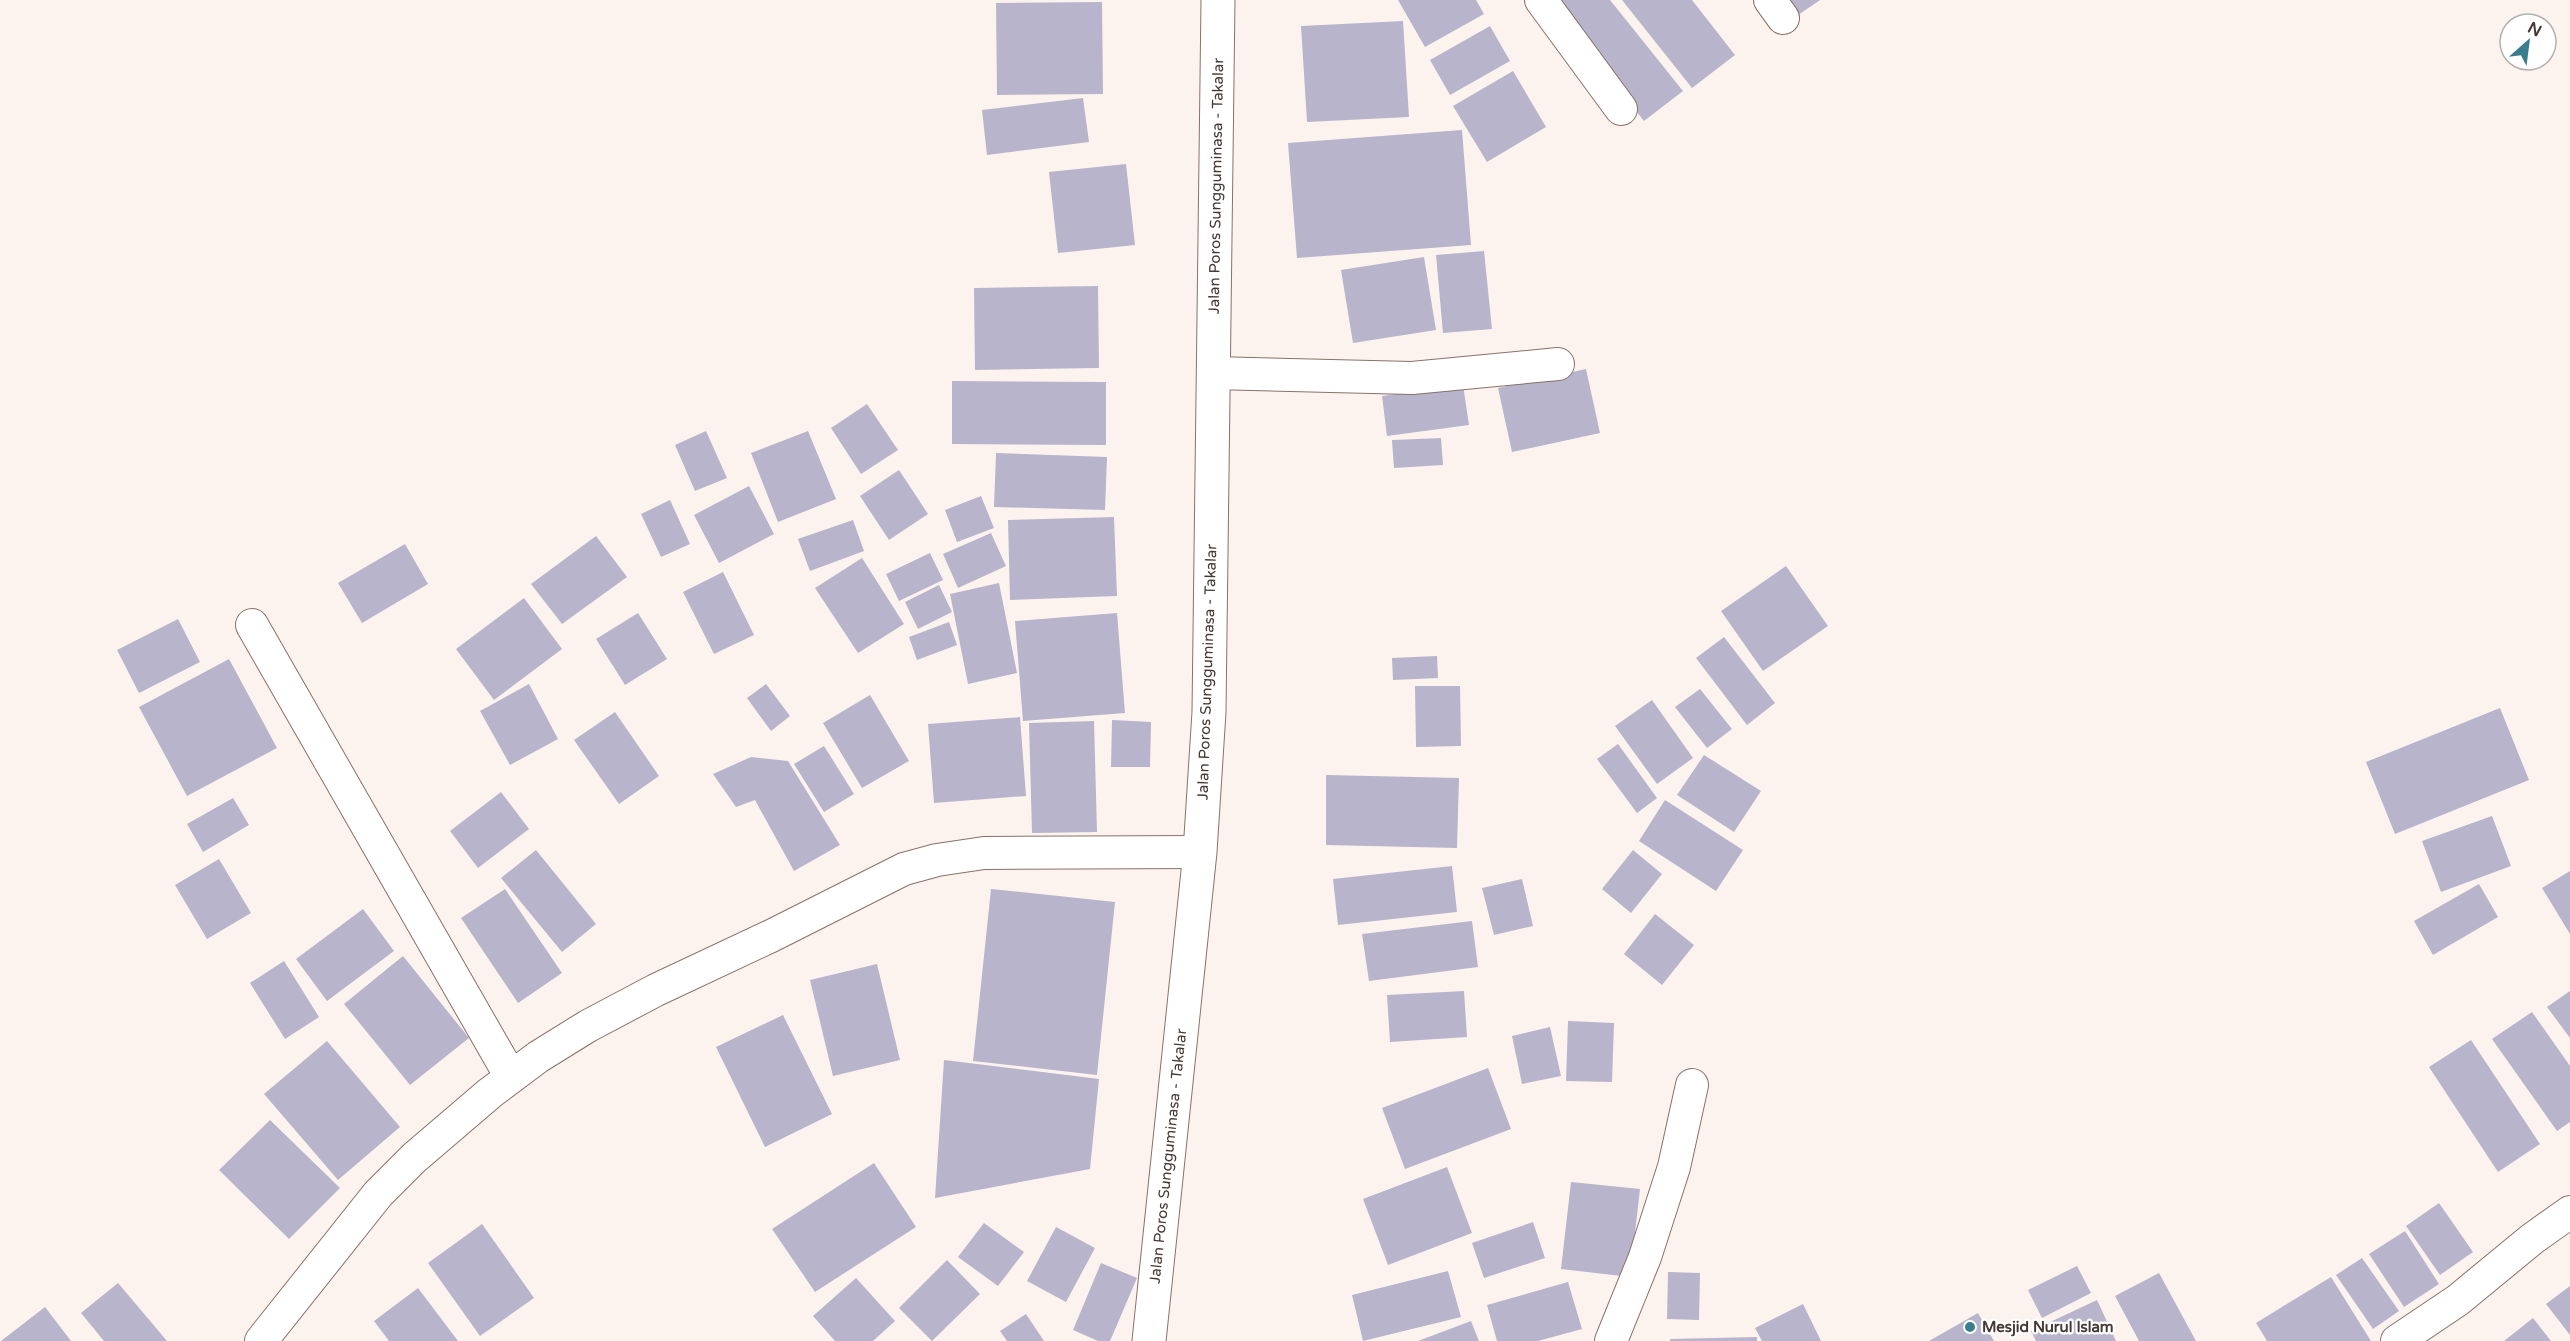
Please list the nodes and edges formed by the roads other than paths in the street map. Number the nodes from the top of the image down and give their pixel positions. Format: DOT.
graph roads {
  1 [pos="1218,0"];
  2 [pos="1541,0"];
  3 [pos="1621,109"];
  4 [pos="1558,364"];
  5 [pos="1214,373"];
  6 [pos="252,625"];
  7 [pos="1200,852"];
  8 [pos="511,1077"];
  9 [pos="1692,1084"];
  10 [pos="2570,1212"];
  11 [pos="261,1341"];
  12 [pos="1149,1341"];
  13 [pos="1611,1341"];
  14 [pos="2397,1341"];
  1 -- 5 [label="highway, Jalan Poros Sungguminasa - Takalar"];
  2 -- 3 [label="street"];
  4 -- 5 [label="street"];
  5 -- 7 [label="highway, Jalan Poros Sungguminasa - Takalar"];
  6 -- 8 [label="street"];
  7 -- 8 [label="street"];
  7 -- 12 [label="highway, Jalan Poros Sungguminasa - Takalar"];
  8 -- 11 [label="street"];
  9 -- 13 [label="street"];
  10 -- 14 [label="street"];
}
